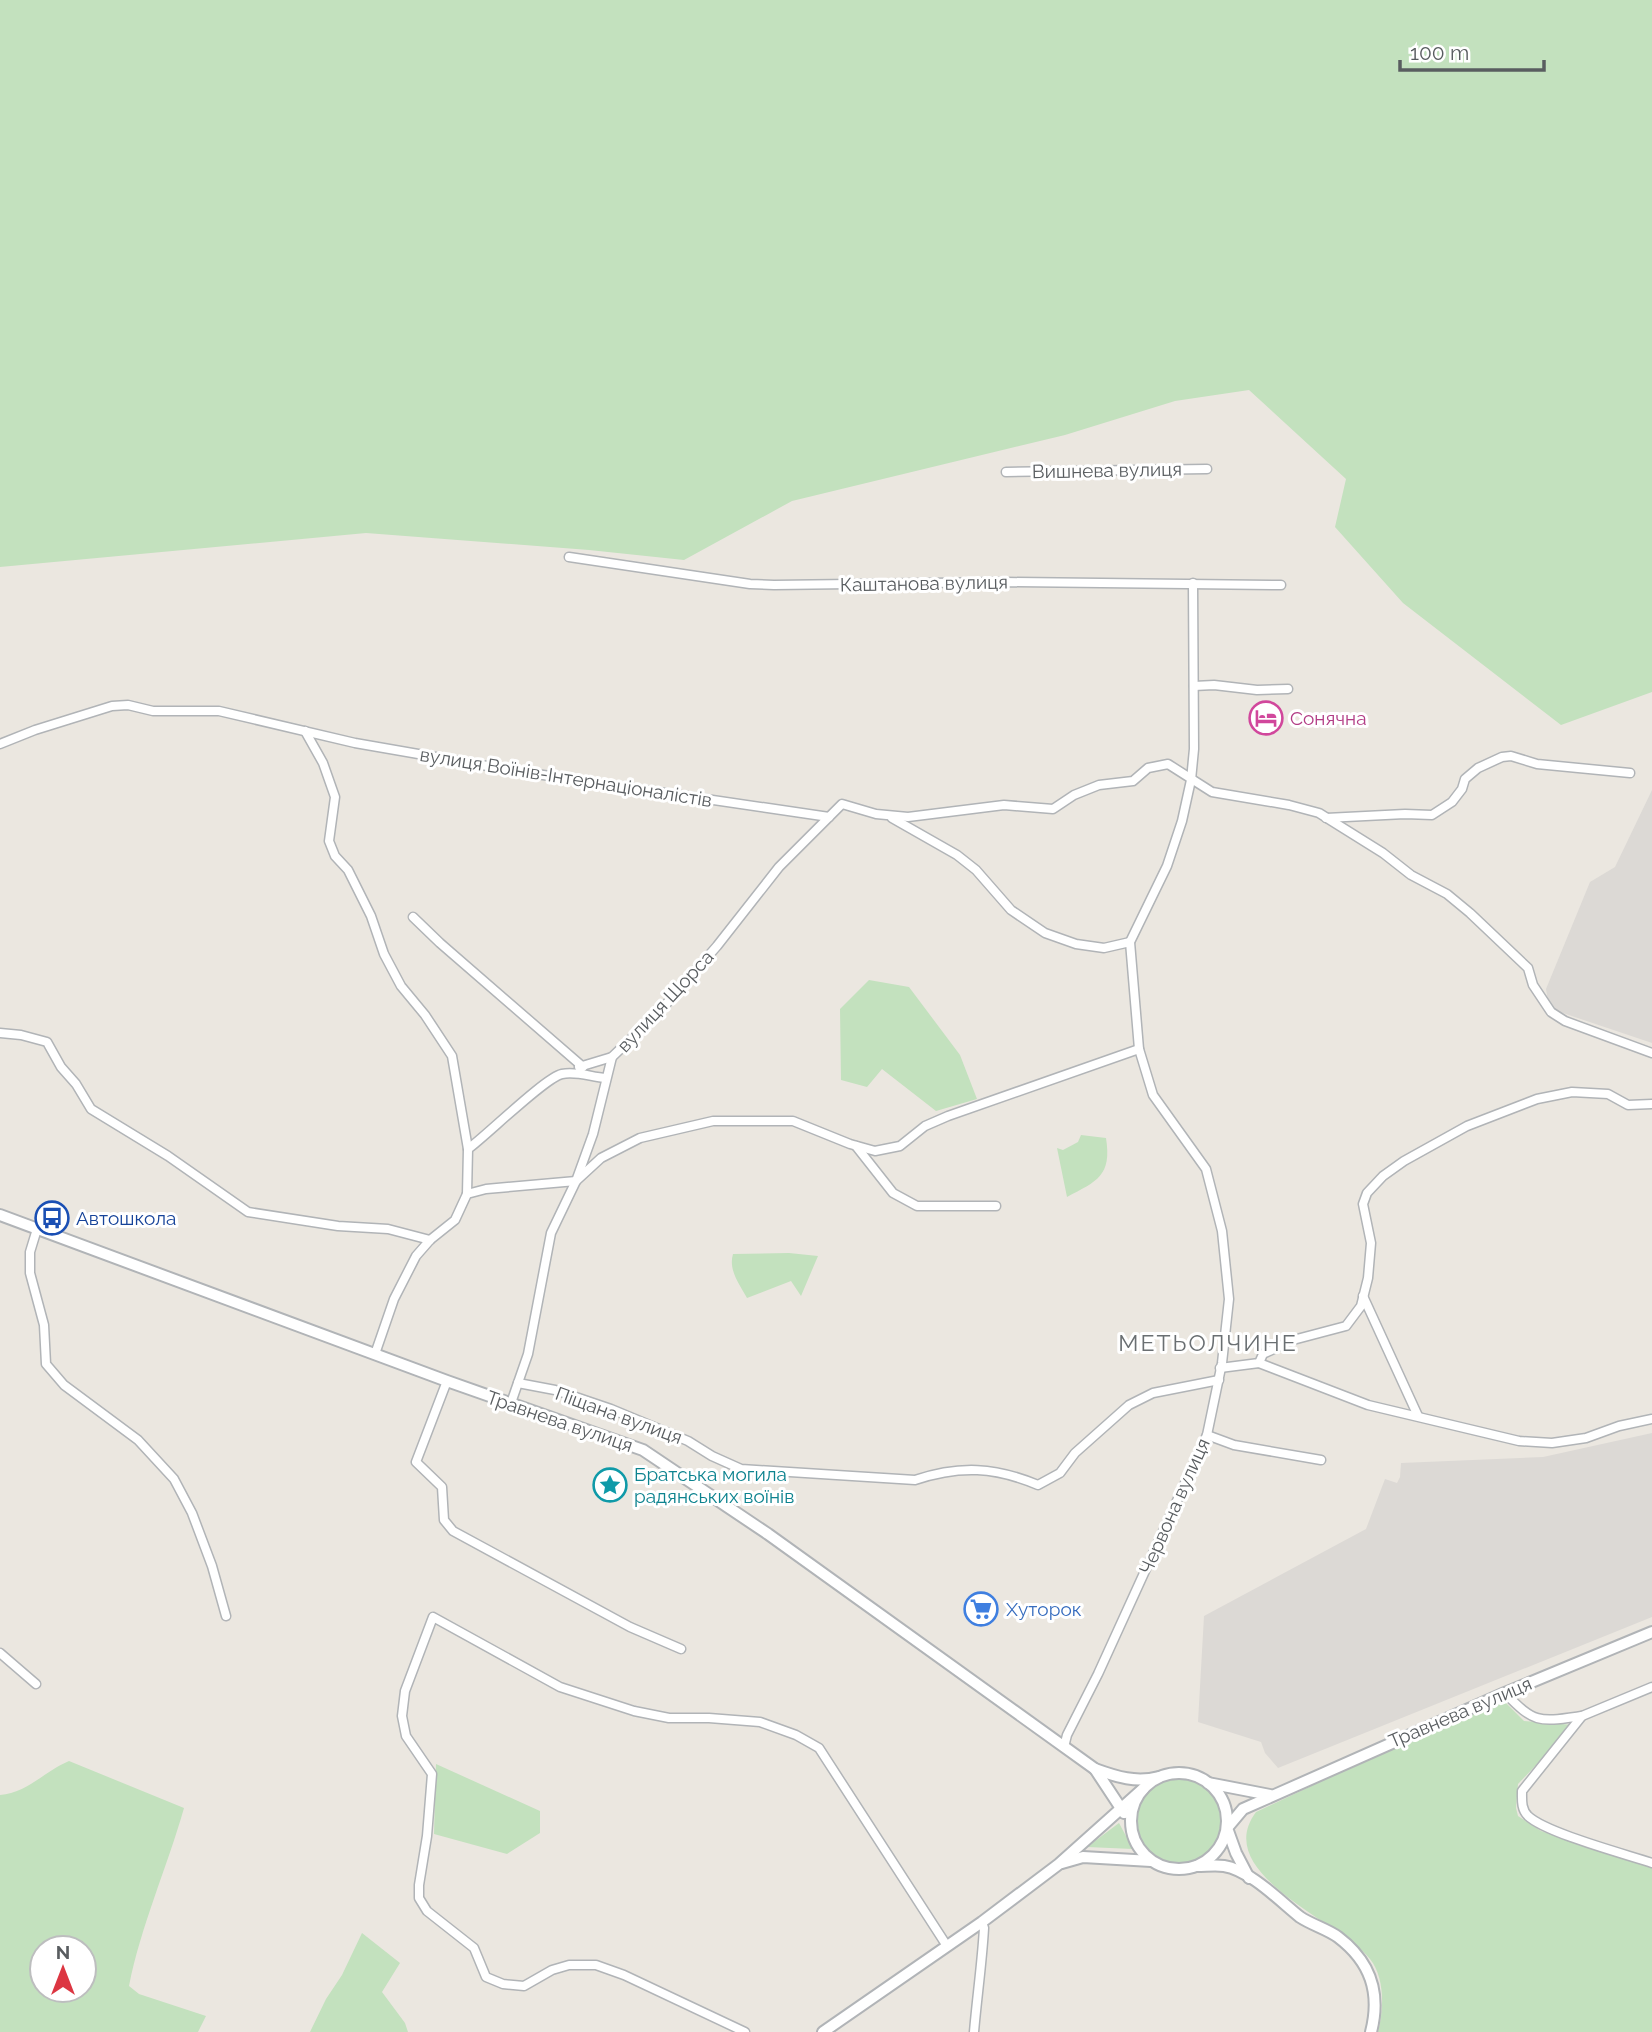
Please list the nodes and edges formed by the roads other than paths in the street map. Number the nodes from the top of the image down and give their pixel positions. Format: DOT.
graph roads {
  1 [pos="1207,469"];
  2 [pos="1006,472"];
  3 [pos="569,557"];
  4 [pos="1193,583"];
  5 [pos="1281,585"];
  6 [pos="1194,686"];
  7 [pos="1288,689"];
  8 [pos="305,731"];
  9 [pos="0,744"];
  10 [pos="1630,773"];
  11 [pos="1191,780"];
  12 [pos="888,815"];
  13 [pos="829,817"];
  14 [pos="1326,818"];
  15 [pos="413,917"];
  16 [pos="1130,942"];
  17 [pos="0,1033"];
  18 [pos="1139,1049"];
  19 [pos="1652,1053"];
  20 [pos="612,1057"];
  21 [pos="583,1067"];
  22 [pos="560,1074"];
  23 [pos="606,1078"];
  24 [pos="1652,1104"];
  25 [pos="856,1146"];
  26 [pos="468,1149"];
  27 [pos="576,1181"];
  28 [pos="467,1194"];
  29 [pos="996,1206"];
  30 [pos="0,1215"];
  31 [pos="37,1229"];
  32 [pos="429,1240"];
  33 [pos="1363,1296"];
  34 [pos="375,1354"];
  35 [pos="1259,1363"];
  36 [pos="1220,1367"];
  37 [pos="1219,1380"];
  38 [pos="447,1381"];
  39 [pos="518,1383"];
  40 [pos="511,1403"];
  41 [pos="1418,1416"];
  42 [pos="1652,1419"];
  43 [pos="1207,1435"];
  44 [pos="1321,1460"];
  45 [pos="226,1616"];
  46 [pos="1652,1632"];
  47 [pos="681,1649"];
  48 [pos="0,1653"];
  49 [pos="36,1684"];
  50 [pos="1652,1687"];
  51 [pos="1505,1693"];
  52 [pos="1582,1716"];
  53 [pos="1064,1747"];
  54 [pos="1095,1769"];
  55 [pos="1159,1777"];
  56 [pos="1208,1783"];
  57 [pos="1144,1788"];
  58 [pos="1269,1795"];
  59 [pos="1121,1808"];
  60 [pos="1131,1827"];
  61 [pos="1227,1828"];
  62 [pos="1151,1861"];
  63 [pos="1652,1863"];
  64 [pos="1059,1864"];
  65 [pos="1197,1866"];
  66 [pos="1250,1878"];
  67 [pos="982,1922"];
  68 [pos="947,1946"];
  69 [pos="744,2032"];
  70 [pos="823,2032"];
  71 [pos="974,2032"];
  72 [pos="1371,2032"];
  1 -- 2 [label="street, Вишнева вулиця"];
  3 -- 4 [label="street, Каштанова вулиця"];
  4 -- 5 [label="street, Каштанова вулиця"];
  4 -- 6 [label="street"];
  6 -- 7 [label="street"];
  6 -- 11 [label="street"];
  8 -- 9 [label="street, вулиця Воїнів-Інтернаціоналістів"];
  8 -- 13 [label="street, вулиця Воїнів-Інтернаціоналістів"];
  8 -- 26 [label="street"];
  10 -- 14 [label="street"];
  11 -- 12 [label="street, вулиця Щорса"];
  11 -- 14 [label="street"];
  11 -- 16 [label="street"];
  12 -- 13 [label="street, вулиця Щорса"];
  12 -- 16 [label="street, вулиця Щорса"];
  13 -- 20 [label="street, вулиця Щорса"];
  14 -- 19 [label="street"];
  15 -- 21 [label="street"];
  16 -- 18 [label="street, Червона вулиця"];
  17 -- 32 [label="street"];
  18 -- 25 [label="street"];
  18 -- 36 [label="street, Червона вулиця"];
  20 -- 21 [label="street"];
  20 -- 23 [label="street, вулиця Щорса"];
  21 -- 22 [label="street"];
  22 -- 23 [label="street"];
  22 -- 26 [label="street"];
  23 -- 27 [label="street, вулиця Щорса"];
  24 -- 33 [label="street"];
  25 -- 27 [label="street"];
  25 -- 29 [label="street"];
  26 -- 28 [label="street"];
  27 -- 28 [label="street"];
  27 -- 39 [label="street, вулиця Щорса"];
  28 -- 32 [label="street"];
  30 -- 31 [label="street, Травнева вулиця"];
  31 -- 34 [label="street, Травнева вулиця"];
  31 -- 45 [label="street"];
  32 -- 34 [label="street"];
  33 -- 35 [label="street"];
  33 -- 41 [label="street"];
  34 -- 38 [label="street, Травнева вулиця"];
  35 -- 36 [label="street"];
  35 -- 41 [label="street"];
  36 -- 37 [label="street, Червона вулиця"];
  37 -- 39 [label="street, Піщана вулиця"];
  37 -- 43 [label="street, Червона вулиця"];
  38 -- 40 [label="street, Травнева вулиця"];
  38 -- 47 [label="street"];
  39 -- 40 [label="street, вулиця Щорса"];
  40 -- 53 [label="street, Травнева вулиця"];
  41 -- 42 [label="street"];
  43 -- 44 [label="street"];
  43 -- 53 [label="street, Червона вулиця"];
  46 -- 51 [label="street, Травнева вулиця"];
  48 -- 49 [label="street"];
  50 -- 52 [label="street"];
  51 -- 52 [label="street"];
  51 -- 58 [label="street, Травнева вулиця"];
  52 -- 63 [label="street"];
  53 -- 54 [label="street, Травнева вулиця"];
  54 -- 55 [label="street"];
  54 -- 59 [label="street"];
  55 -- 56 [label="street"];
  55 -- 57 [label="street"];
  56 -- 58 [label="street"];
  56 -- 61 [label="street"];
  57 -- 59 [label="street"];
  57 -- 60 [label="street"];
  58 -- 61 [label="street, Травнева вулиця"];
  59 -- 60 [label="street"];
  59 -- 64 [label="street"];
  60 -- 62 [label="street"];
  61 -- 65 [label="street"];
  61 -- 66 [label="street"];
  62 -- 64 [label="street"];
  62 -- 65 [label="street"];
  64 -- 67 [label="street"];
  65 -- 66 [label="street"];
  66 -- 72 [label="street"];
  67 -- 68 [label="street"];
  67 -- 71 [label="street"];
  68 -- 69 [label="street"];
  68 -- 70 [label="street"];
}
